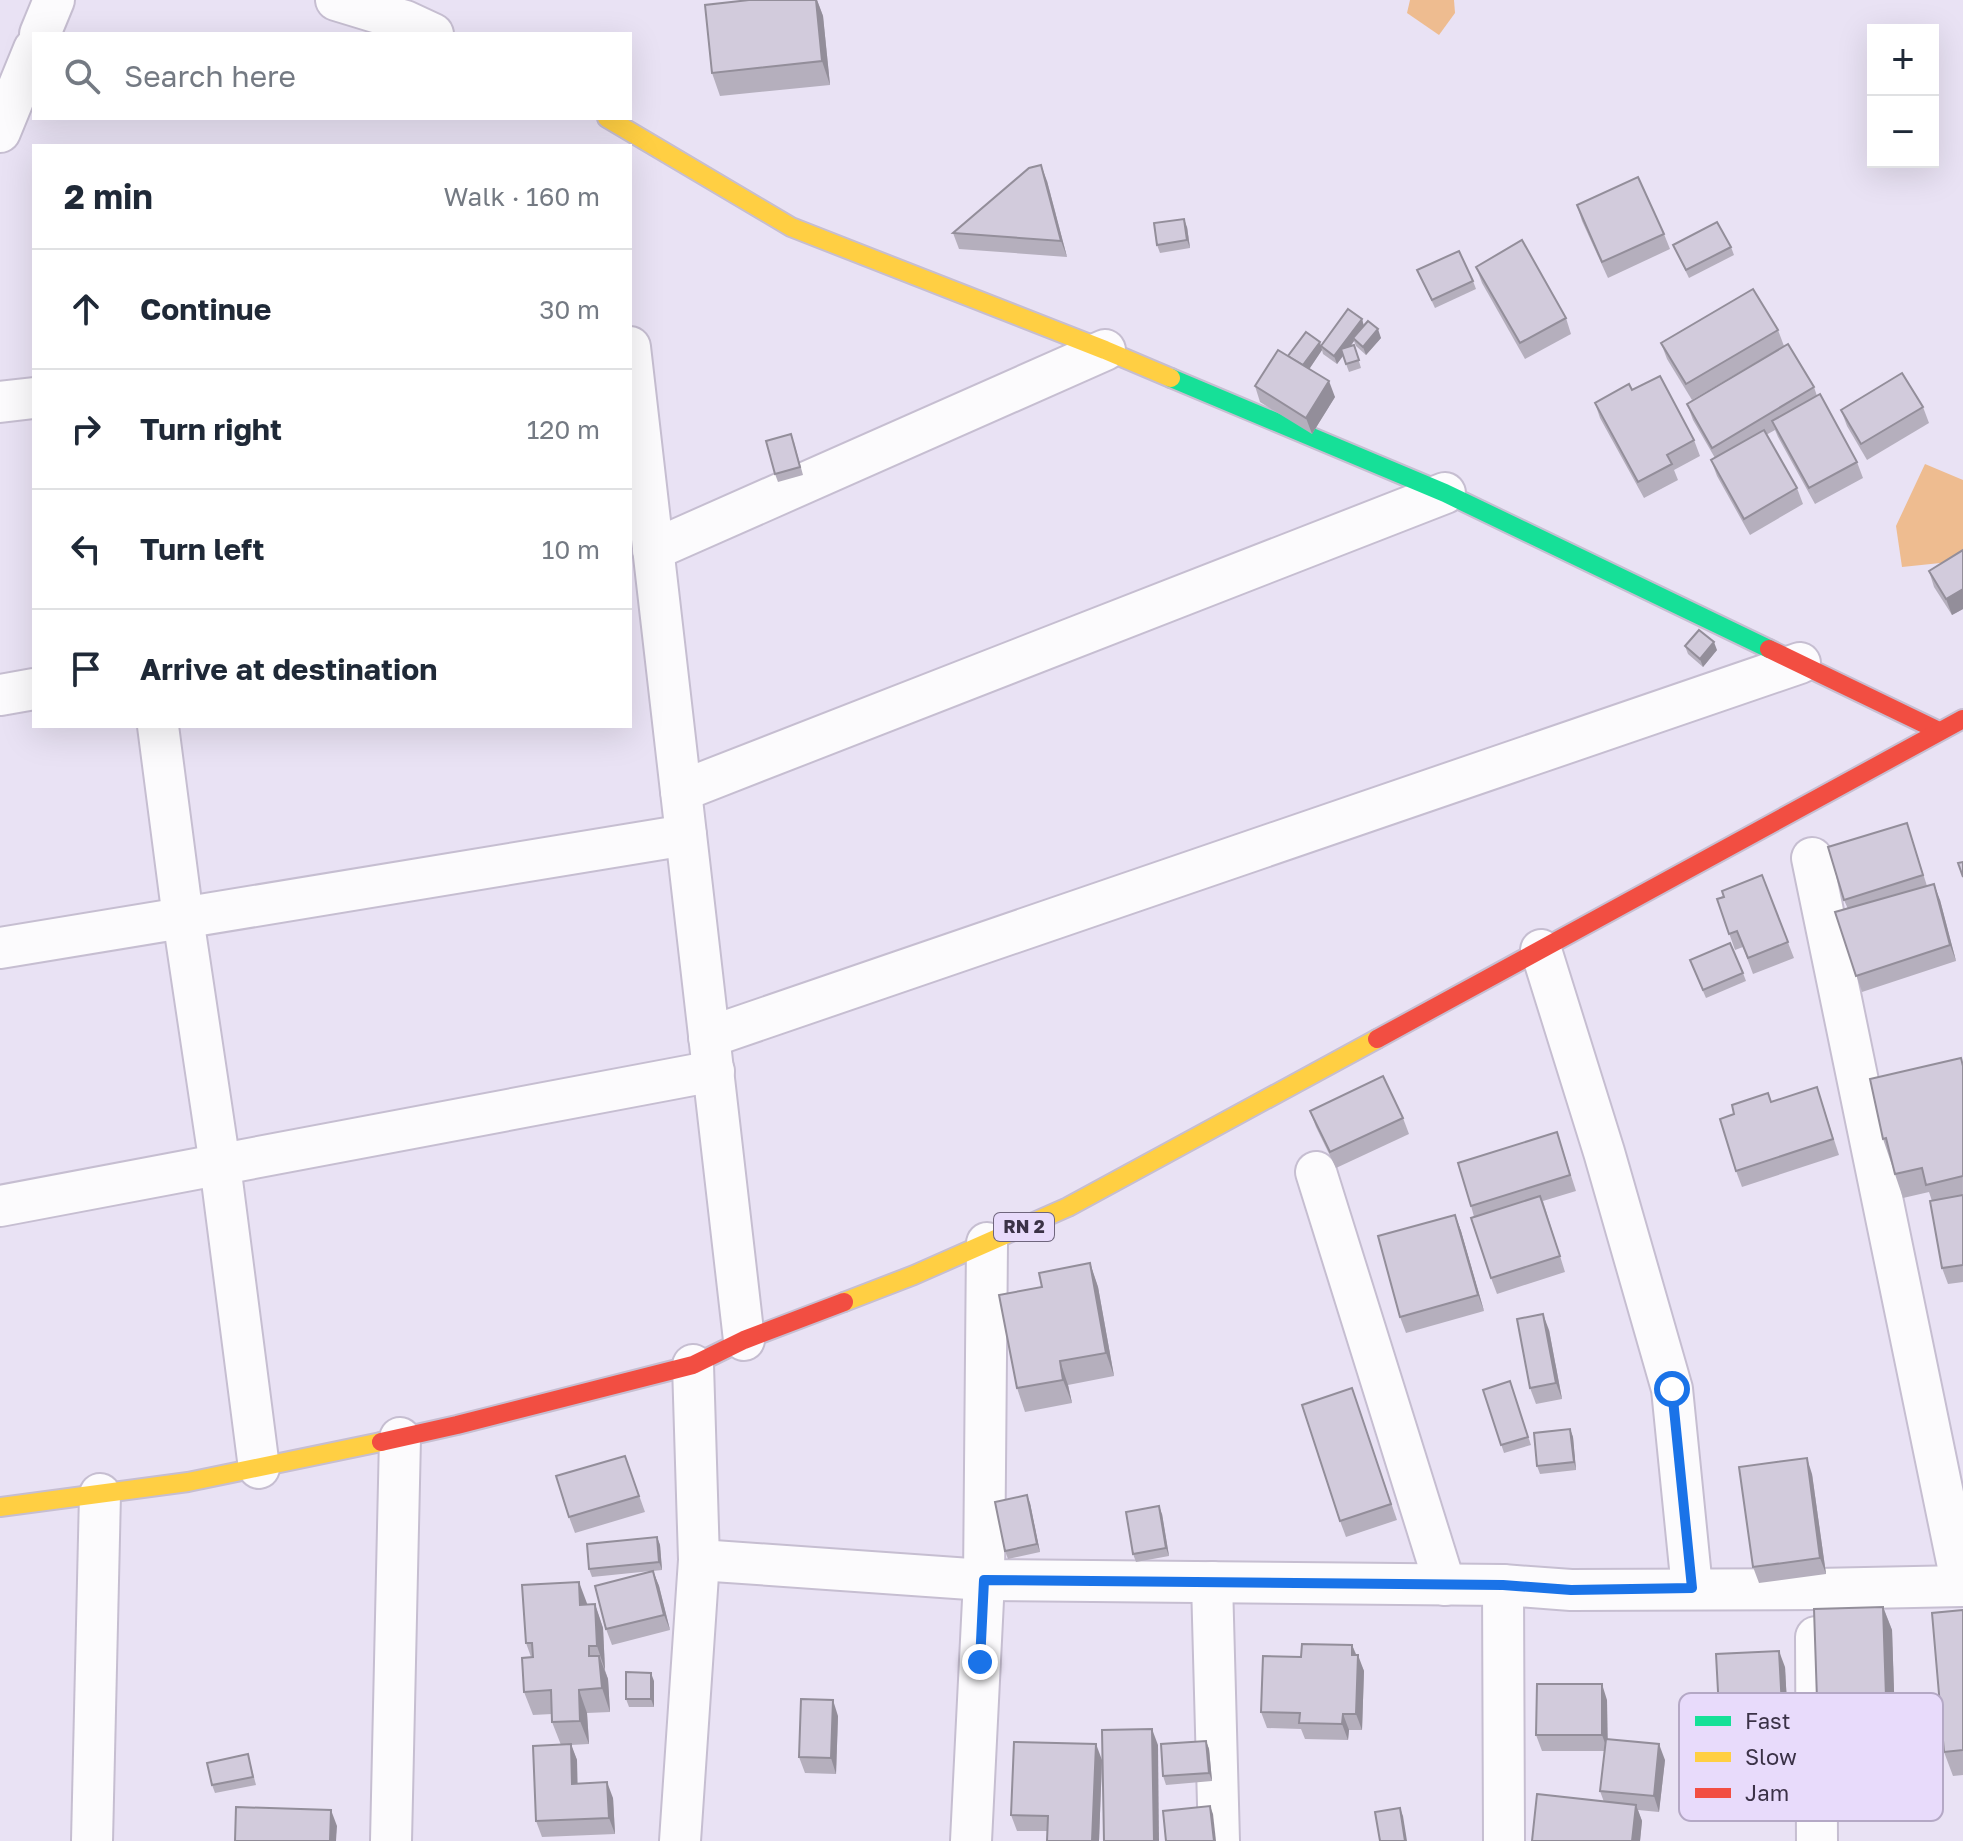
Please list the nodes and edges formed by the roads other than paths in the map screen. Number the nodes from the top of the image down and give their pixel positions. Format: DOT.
graph roads {
  1 [pos="54,0"];
  2 [pos="336,0"];
  3 [pos="41,32"];
  4 [pos="429,32"];
  5 [pos="32,54"];
  6 [pos="616,130"];
  7 [pos="0,132"];
  8 [pos="1105,350"];
  9 [pos="632,373"];
  10 [pos="32,398"];
  11 [pos="0,402"];
  12 [pos="1445,493"];
  13 [pos="647,572"];
  14 [pos="1800,663"];
  15 [pos="32,689"];
  16 [pos="0,695"];
  17 [pos="1963,719"];
  18 [pos="158,728"];
  19 [pos="1939,731"];
  20 [pos="681,791"];
  21 [pos="686,835"];
  22 [pos="1812,858"];
  23 [pos="183,918"];
  24 [pos="0,948"];
  25 [pos="1541,950"];
  26 [pos="712,1054"];
  27 [pos="220,1165"];
  28 [pos="1316,1172"];
  29 [pos="0,1206"];
  30 [pos="987,1243"];
  31 [pos="744,1340"];
  32 [pos="693,1365"];
  33 [pos="400,1438"];
  34 [pos="259,1468"];
  35 [pos="100,1494"];
  36 [pos="0,1507"];
  37 [pos="699,1560"];
  38 [pos="984,1580"];
  39 [pos="1212,1582"];
  40 [pos="1445,1585"];
  41 [pos="1503,1585"];
  42 [pos="1963,1586"];
  43 [pos="1692,1588"];
  44 [pos="1816,1589"];
  45 [pos="1816,1693"];
  46 [pos="1817,1821"];
  47 [pos="92,1841"];
  48 [pos="391,1841"];
  49 [pos="680,1841"];
  50 [pos="971,1841"];
  51 [pos="1219,1841"];
  52 [pos="1504,1841"];
  53 [pos="1817,1841"];
  1 -- 3 [label="street"];
  2 -- 4 [label="street"];
  5 -- 7 [label="street"];
  6 -- 8 [label="main road"];
  8 -- 12 [label="main road"];
  8 -- 13 [label="street"];
  9 -- 13 [label="street"];
  10 -- 11 [label="street"];
  12 -- 14 [label="main road"];
  12 -- 20 [label="street"];
  13 -- 20 [label="street"];
  14 -- 19 [label="main road"];
  14 -- 26 [label="street"];
  15 -- 16 [label="street"];
  17 -- 19 [label="main road, RN 2"];
  18 -- 23 [label="street"];
  19 -- 25 [label="main road, RN 2"];
  20 -- 21 [label="street"];
  21 -- 23 [label="street"];
  21 -- 26 [label="street"];
  22 -- 42 [label="street"];
  23 -- 24 [label="street"];
  23 -- 27 [label="street"];
  25 -- 30 [label="main road, RN 2"];
  25 -- 43 [label="street"];
  26 -- 27 [label="street"];
  26 -- 31 [label="street"];
  27 -- 29 [label="street"];
  27 -- 34 [label="street"];
  28 -- 40 [label="street"];
  30 -- 31 [label="main road, RN 2"];
  30 -- 38 [label="street"];
  31 -- 32 [label="main road, RN 2"];
  32 -- 33 [label="main road, RN 2"];
  32 -- 37 [label="street"];
  33 -- 34 [label="main road, RN 2"];
  33 -- 48 [label="street"];
  34 -- 35 [label="main road, RN 2"];
  35 -- 36 [label="main road, RN 2"];
  35 -- 47 [label="street"];
  37 -- 38 [label="street"];
  37 -- 49 [label="street"];
  38 -- 39 [label="street"];
  38 -- 50 [label="street"];
  39 -- 40 [label="street"];
  39 -- 51 [label="street"];
  40 -- 41 [label="street"];
  41 -- 43 [label="street"];
  41 -- 52 [label="street"];
  42 -- 44 [label="street"];
  43 -- 44 [label="street"];
  44 -- 45 [label="street"];
  46 -- 53 [label="street"];
}
